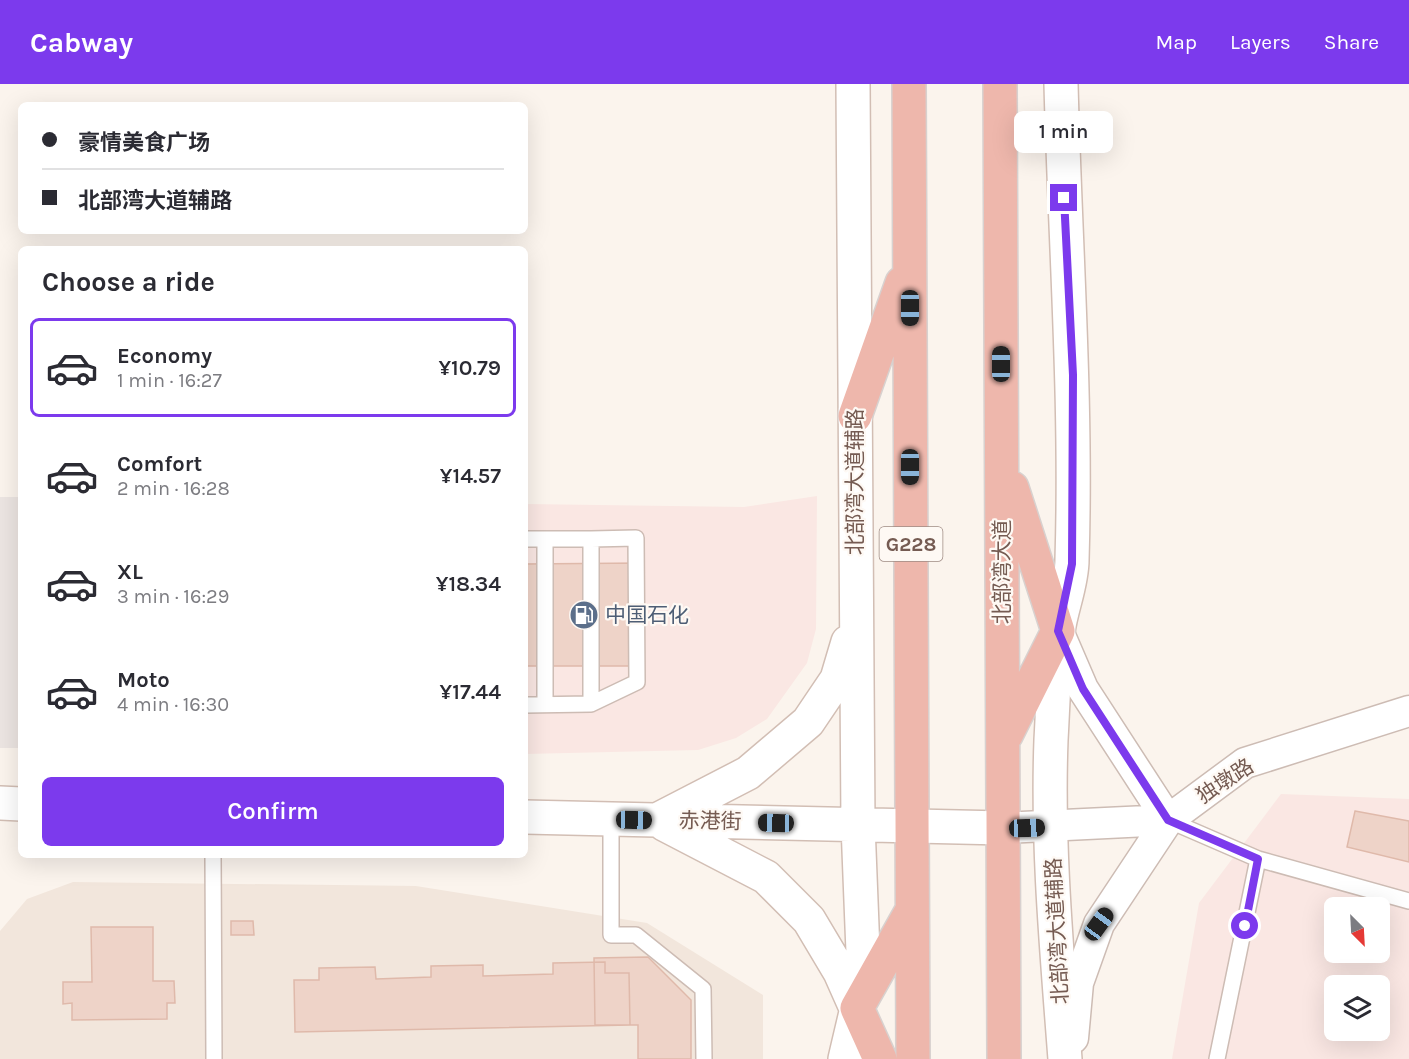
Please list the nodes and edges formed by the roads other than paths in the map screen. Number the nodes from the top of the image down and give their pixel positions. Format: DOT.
graph roads {
  1 [pos="853,84"];
  2 [pos="909,84"];
  3 [pos="1000,84"];
  4 [pos="1061,84"];
  5 [pos="909,262"];
  6 [pos="855,416"];
  7 [pos="1002,456"];
  8 [pos="591,538"];
  9 [pos="528,539"];
  10 [pos="545,539"];
  11 [pos="856,616"];
  12 [pos="1058,631"];
  13 [pos="591,704"];
  14 [pos="528,705"];
  15 [pos="545,705"];
  16 [pos="1409,711"];
  17 [pos="1003,741"];
  18 [pos="0,803"];
  19 [pos="18,804"];
  20 [pos="528,817"];
  21 [pos="611,819"];
  22 [pos="657,820"];
  23 [pos="1168,820"];
  24 [pos="858,825"];
  25 [pos="912,826"];
  26 [pos="1051,827"];
  27 [pos="1003,828"];
  28 [pos="213,858"];
  29 [pos="1258,859"];
  30 [pos="1409,901"];
  31 [pos="912,909"];
  32 [pos="857,1008"];
  33 [pos="214,1059"];
  34 [pos="704,1059"];
  35 [pos="845,1059"];
  36 [pos="880,1059"];
  37 [pos="913,1059"];
  38 [pos="1004,1059"];
  39 [pos="1065,1059"];
  40 [pos="1071,1059"];
  41 [pos="1217,1059"];
  1 -- 6 [label="main road, 北部湾大道辅路"];
  2 -- 5 [label="highway, G228"];
  3 -- 7 [label="highway, 北部湾大道"];
  4 -- 12 [label="main road, 北部湾大道辅路"];
  5 -- 6 [label="highway"];
  5 -- 25 [label="highway, G228"];
  6 -- 11 [label="main road, 北部湾大道辅路"];
  7 -- 12 [label="highway"];
  7 -- 17 [label="highway, 北部湾大道"];
  8 -- 10 [label="lane"];
  8 -- 13 [label="lane"];
  8 -- 13 [label="lane"];
  9 -- 10 [label="lane"];
  10 -- 15 [label="lane"];
  11 -- 22 [label="main road"];
  11 -- 24 [label="main road, 北部湾大道辅路"];
  12 -- 17 [label="highway"];
  12 -- 23 [label="street"];
  12 -- 26 [label="main road, 北部湾大道辅路"];
  13 -- 15 [label="lane"];
  14 -- 15 [label="lane"];
  16 -- 23 [label="street, 独墩路"];
  17 -- 27 [label="highway, 北部湾大道"];
  18 -- 19 [label="main road"];
  20 -- 21 [label="main road, 赤港街"];
  21 -- 22 [label="main road, 赤港街"];
  21 -- 34 [label="lane"];
  22 -- 24 [label="main road, 赤港街"];
  22 -- 32 [label="main road"];
  23 -- 26 [label="street"];
  23 -- 29 [label="lane"];
  23 -- 40 [label="street"];
  24 -- 25 [label="main road, 赤港街"];
  24 -- 32 [label="main road, 北部湾大道辅路"];
  25 -- 27 [label="main road, 赤港街"];
  25 -- 31 [label="highway, G228"];
  26 -- 27 [label="street"];
  26 -- 39 [label="main road, 北部湾大道辅路"];
  27 -- 38 [label="highway, 北部湾大道"];
  28 -- 33 [label="lane"];
  29 -- 30 [label="lane"];
  29 -- 41 [label="lane"];
  31 -- 32 [label="highway"];
  31 -- 37 [label="highway, G228"];
  32 -- 35 [label="main road, 北部湾大道辅路"];
  32 -- 36 [label="highway"];
}
